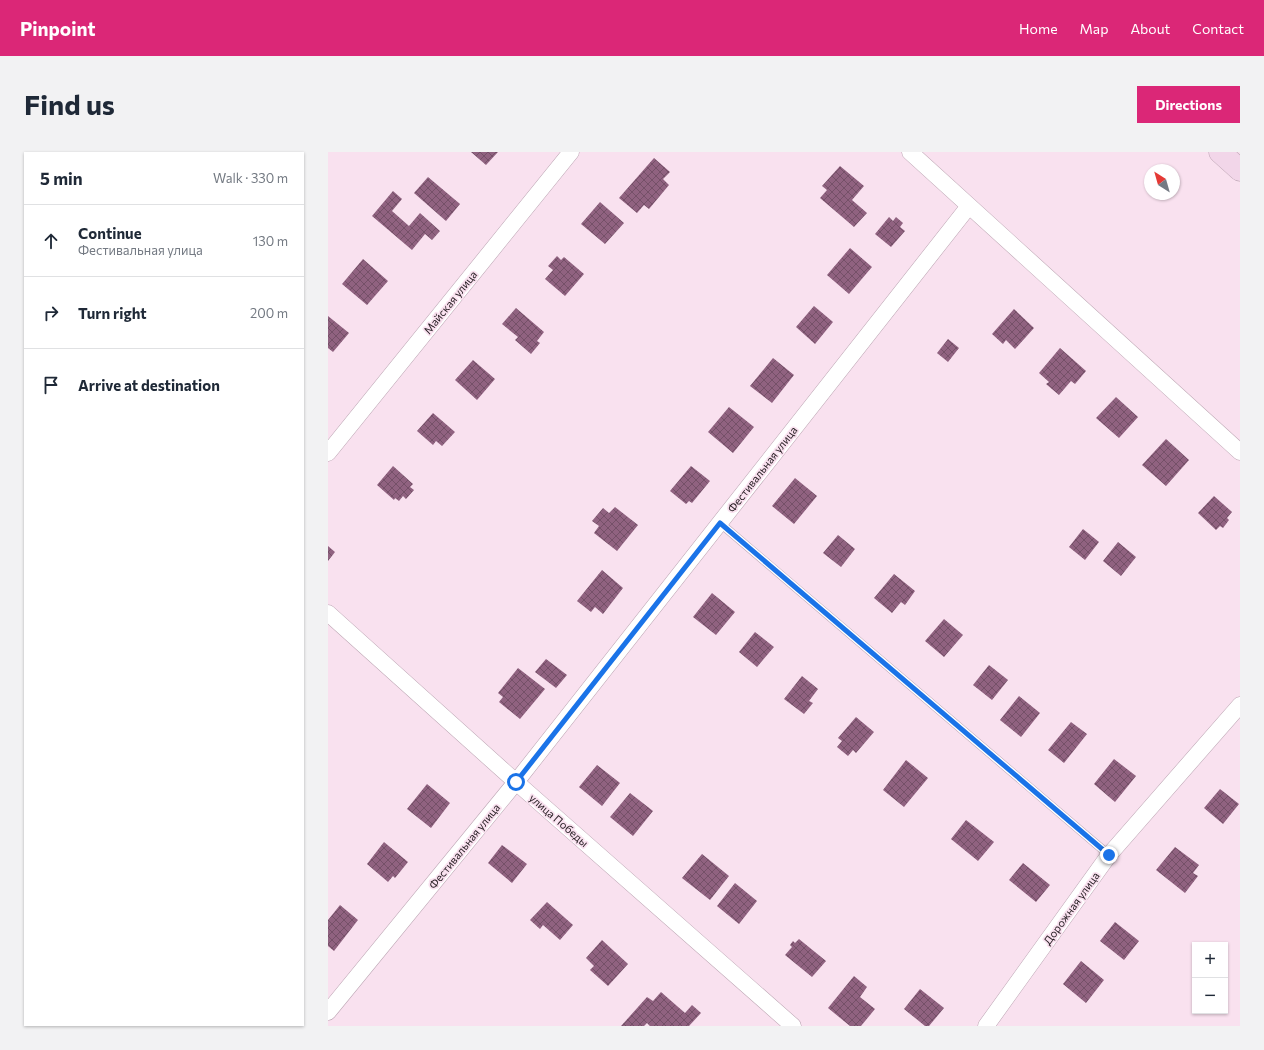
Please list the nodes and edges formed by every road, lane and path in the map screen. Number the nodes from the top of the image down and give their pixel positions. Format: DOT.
graph roads {
  1 [pos="572,152"];
  2 [pos="910,152"];
  3 [pos="1220,152"];
  4 [pos="1240,170"];
  5 [pos="969,206"];
  6 [pos="1240,452"];
  7 [pos="328,453"];
  8 [pos="720,523"];
  9 [pos="328,612"];
  10 [pos="1240,704"];
  11 [pos="516,782"];
  12 [pos="1109,855"];
  13 [pos="328,1012"];
  14 [pos="793,1026"];
  15 [pos="986,1026"];
  1 -- 7 [label="street, Майская улица"];
  2 -- 5 [label="street"];
  3 -- 4 [label="main road"];
  5 -- 6 [label="street"];
  5 -- 8 [label="street, Фестивальная улица"];
  8 -- 11 [label="street, Фестивальная улица"];
  8 -- 12 [label="lane"];
  9 -- 11 [label="street, улица Победы"];
  10 -- 12 [label="street, Дорожная улица"];
  11 -- 13 [label="street, Фестивальная улица"];
  11 -- 14 [label="street, улица Победы"];
  12 -- 15 [label="street, Дорожная улица"];
}
